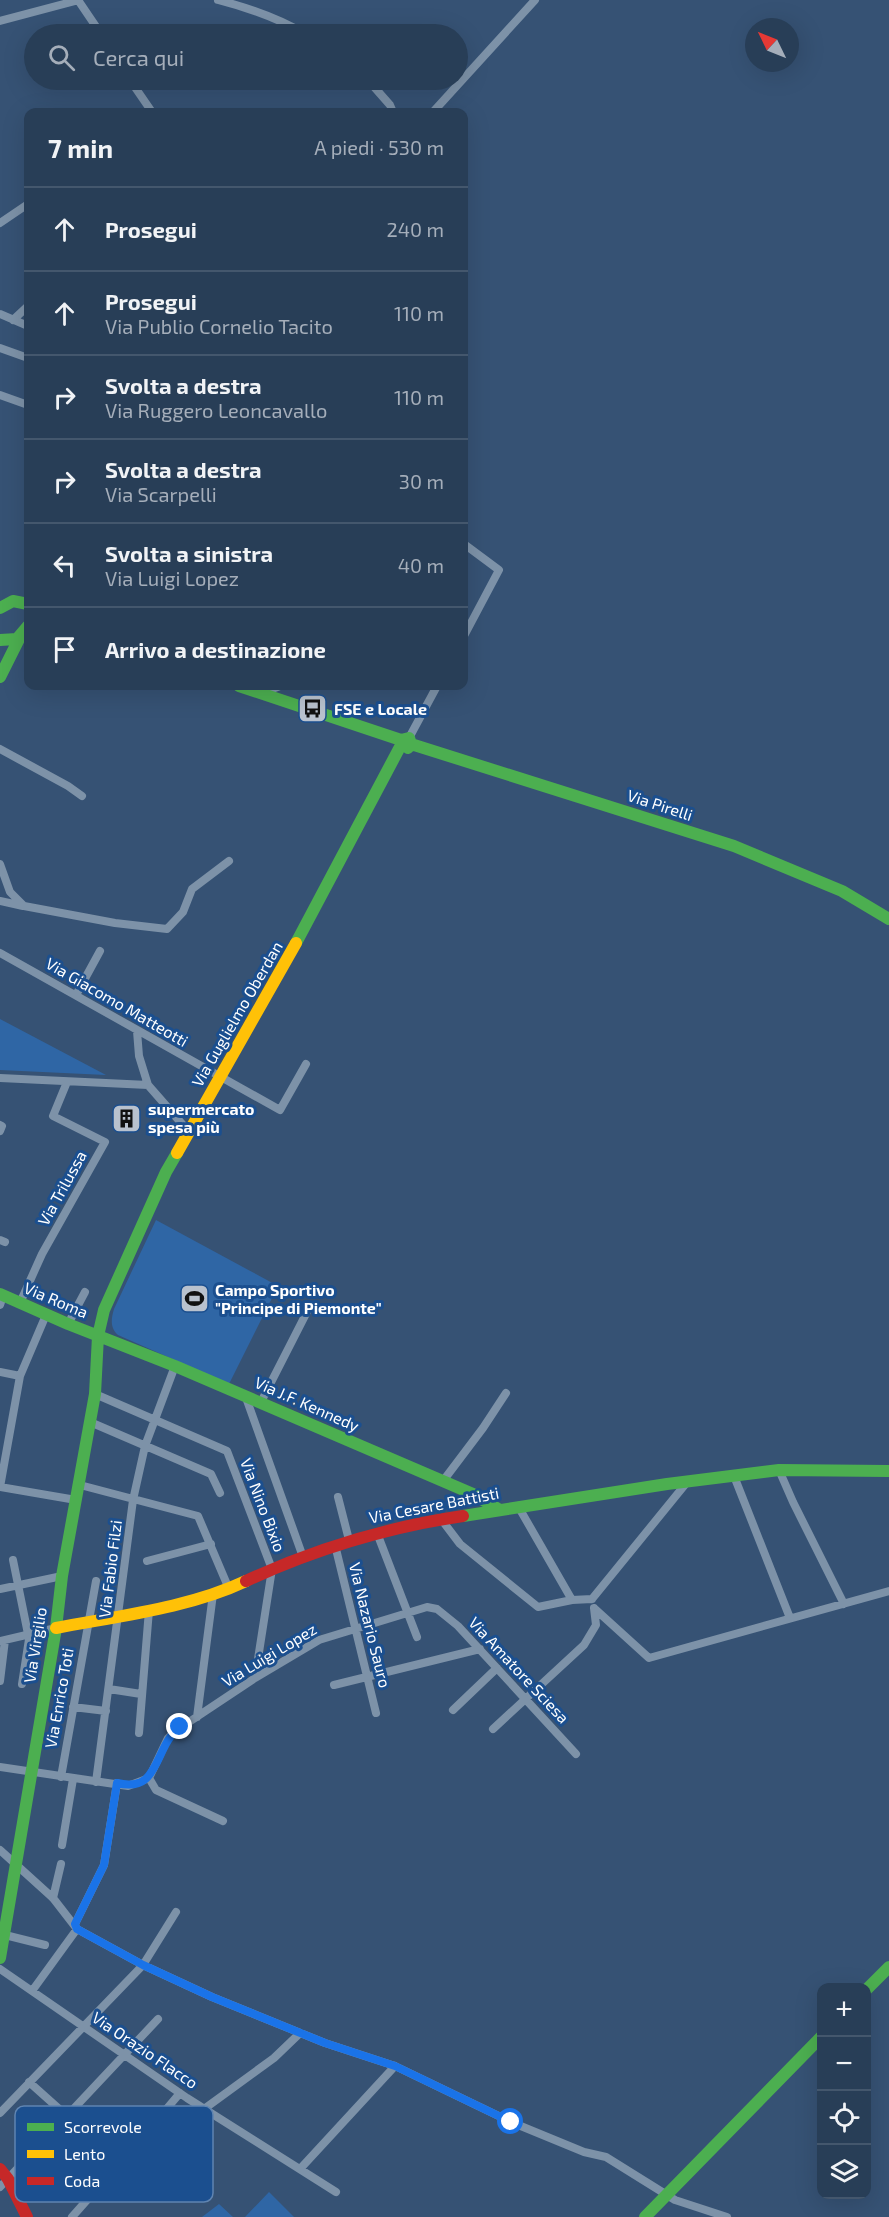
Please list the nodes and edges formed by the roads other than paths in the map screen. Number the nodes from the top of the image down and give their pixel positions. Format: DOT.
graph roads {
  1 [pos="78,0"];
  2 [pos="218,0"];
  3 [pos="535,0"];
  4 [pos="0,21"];
  5 [pos="94,24"];
  6 [pos="288,24"];
  7 [pos="468,73"];
  8 [pos="137,90"];
  9 [pos="377,90"];
  10 [pos="452,90"];
  11 [pos="149,108"];
  12 [pos="391,108"];
  13 [pos="436,108"];
  14 [pos="24,207"];
  15 [pos="0,223"];
  16 [pos="24,310"];
  17 [pos="0,314"];
  18 [pos="13,320"];
  19 [pos="24,324"];
  20 [pos="0,348"];
  21 [pos="24,357"];
  22 [pos="0,395"];
  23 [pos="24,404"];
  24 [pos="468,547"];
  25 [pos="24,602"];
  26 [pos="2,605"];
  27 [pos="468,628"];
  28 [pos="24,633"];
  29 [pos="24,635"];
  30 [pos="0,640"];
  31 [pos="0,677"];
  32 [pos="252,690"];
  33 [pos="270,690"];
  34 [pos="435,690"];
  35 [pos="262,693"];
  36 [pos="406,742"];
  37 [pos="0,749"];
  38 [pos="82,796"];
  39 [pos="229,861"];
  40 [pos="0,864"];
  41 [pos="0,901"];
  42 [pos="24,906"];
  43 [pos="889,919"];
  44 [pos="100,951"];
  45 [pos="0,953"];
  46 [pos="76,995"];
  47 [pos="137,1030"];
  48 [pos="306,1064"];
  49 [pos="219,1076"];
  50 [pos="0,1078"];
  51 [pos="67,1082"];
  52 [pos="148,1084"];
  53 [pos="0,1125"];
  54 [pos="0,1131"];
  55 [pos="190,1133"];
  56 [pos="85,1293"];
  57 [pos="1,1298"];
  58 [pos="20,1303"];
  59 [pos="310,1306"];
  60 [pos="46,1315"];
  61 [pos="68,1324"];
  62 [pos="98,1336"];
  63 [pos="175,1365"];
  64 [pos="0,1372"];
  65 [pos="20,1376"];
  66 [pos="506,1393"];
  67 [pos="95,1394"];
  68 [pos="245,1395"];
  69 [pos="261,1402"];
  70 [pos="155,1420"];
  71 [pos="90,1422"];
  72 [pos="145,1446"];
  73 [pos="779,1470"];
  74 [pos="889,1471"];
  75 [pos="734,1476"];
  76 [pos="442,1481"];
  77 [pos="689,1481"];
  78 [pos="80,1485"];
  79 [pos="0,1487"];
  80 [pos="220,1493"];
  81 [pos="338,1497"];
  82 [pos="76,1500"];
  83 [pos="133,1500"];
  84 [pos="518,1506"];
  85 [pos="498,1509"];
  86 [pos="441,1519"];
  87 [pos="377,1533"];
  88 [pos="349,1540"];
  89 [pos="211,1544"];
  90 [pos="335,1545"];
  91 [pos="303,1557"];
  92 [pos="13,1560"];
  93 [pos="147,1561"];
  94 [pos="272,1569"];
  95 [pos="62,1576"];
  96 [pos="96,1581"];
  97 [pos="17,1586"];
  98 [pos="0,1589"];
  99 [pos="229,1589"];
  100 [pos="889,1591"];
  101 [pos="213,1594"];
  102 [pos="592,1599"];
  103 [pos="572,1600"];
  104 [pos="844,1604"];
  105 [pos="437,1609"];
  106 [pos="595,1609"];
  107 [pos="149,1610"];
  108 [pos="408,1611"];
  109 [pos="119,1615"];
  110 [pos="790,1618"];
  111 [pos="87,1623"];
  112 [pos="56,1628"];
  113 [pos="354,1628"];
  114 [pos="27,1635"];
  115 [pos="417,1637"];
  116 [pos="2,1641"];
  117 [pos="480,1649"];
  118 [pos="497,1668"];
  119 [pos="367,1677"];
  120 [pos="255,1678"];
  121 [pos="0,1681"];
  122 [pos="22,1684"];
  123 [pos="334,1685"];
  124 [pos="109,1689"];
  125 [pos="141,1694"];
  126 [pos="526,1698"];
  127 [pos="73,1707"];
  128 [pos="453,1710"];
  129 [pos="106,1711"];
  130 [pos="376,1713"];
  131 [pos="197,1717"];
  132 [pos="493,1729"];
  133 [pos="139,1733"];
  134 [pos="576,1754"];
  135 [pos="0,1767"];
  136 [pos="30,1772"];
  137 [pos="61,1778"];
  138 [pos="149,1778"];
  139 [pos="73,1779"];
  140 [pos="96,1782"];
  141 [pos="117,1783"];
  142 [pos="223,1821"];
  143 [pos="62,1845"];
  144 [pos="0,1850"];
  145 [pos="15,1863"];
  146 [pos="61,1864"];
  147 [pos="53,1898"];
  148 [pos="176,1912"];
  149 [pos="76,1926"];
  150 [pos="5,1935"];
  151 [pos="45,1944"];
  152 [pos="0,1958"];
  153 [pos="143,1965"];
  154 [pos="889,1966"];
  155 [pos="0,1969"];
  156 [pos="871,1986"];
  157 [pos="32,1991"];
  158 [pos="158,2019"];
  159 [pos="84,2027"];
  160 [pos="300,2033"];
  161 [pos="821,2037"];
  162 [pos="125,2055"];
  163 [pos="395,2066"];
  164 [pos="29,2082"];
  165 [pos="180,2093"];
  166 [pos="56,2106"];
  167 [pos="77,2106"];
  168 [pos="169,2106"];
  169 [pos="200,2106"];
  170 [pos="208,2106"];
  171 [pos="0,2113"];
  172 [pos="213,2115"];
  173 [pos="15,2166"];
  174 [pos="300,2169"];
  175 [pos="3,2178"];
  176 [pos="336,2192"];
  177 [pos="667,2194"];
  178 [pos="15,2198"];
  179 [pos="18,2202"];
  180 [pos="85,2202"];
  181 [pos="27,2217"];
  182 [pos="72,2217"];
  183 [pos="645,2217"];
  184 [pos="727,2217"];
  1 -- 4 [label="street"];
  1 -- 5 [label="street"];
  2 -- 6 [label="street"];
  3 -- 7 [label="street"];
  8 -- 11 [label="street"];
  9 -- 12 [label="street"];
  10 -- 13 [label="street"];
  14 -- 15 [label="street"];
  16 -- 18 [label="street"];
  17 -- 18 [label="street"];
  18 -- 19 [label="street"];
  20 -- 21 [label="street"];
  22 -- 23 [label="street"];
  24 -- 27 [label="street"];
  25 -- 26 [label="street"];
  28 -- 30 [label="street"];
  29 -- 31 [label="street"];
  32 -- 35 [label="street, Via Pirelli"];
  33 -- 35 [label="street"];
  34 -- 36 [label="street, Via Guglielmo Oberdan"];
  35 -- 36 [label="street, Via Pirelli"];
  36 -- 43 [label="street, Via Pirelli"];
  36 -- 49 [label="street, Via Guglielmo Oberdan"];
  37 -- 38 [label="street"];
  39 -- 42 [label="street"];
  40 -- 42 [label="street"];
  41 -- 42 [label="street"];
  44 -- 46 [label="street"];
  45 -- 46 [label="street, Via Giacomo Matteotti"];
  46 -- 47 [label="street, Via Giacomo Matteotti"];
  47 -- 49 [label="street, Via Giacomo Matteotti"];
  47 -- 52 [label="street"];
  48 -- 49 [label="street, Via Giacomo Matteotti"];
  49 -- 55 [label="street, Via Guglielmo Oberdan"];
  50 -- 51 [label="street"];
  51 -- 52 [label="street"];
  51 -- 58 [label="street, Via Trilussa"];
  52 -- 55 [label="street"];
  53 -- 54 [label="street"];
  55 -- 62 [label="street, Via Guglielmo Oberdan"];
  56 -- 61 [label="street"];
  57 -- 58 [label="street, Via Roma"];
  58 -- 60 [label="street, Via Roma"];
  59 -- 69 [label="street"];
  60 -- 61 [label="street, Via Roma"];
  60 -- 65 [label="street"];
  61 -- 62 [label="street, Via Roma"];
  62 -- 63 [label="street, Via J.F. Kennedy"];
  62 -- 67 [label="street, Via Virgilio"];
  63 -- 68 [label="street, Via J.F. Kennedy"];
  63 -- 70 [label="street, Via Fabio Filzi"];
  64 -- 65 [label="street"];
  65 -- 79 [label="street"];
  66 -- 76 [label="street"];
  67 -- 70 [label="street"];
  67 -- 71 [label="street, Via Virgilio"];
  68 -- 69 [label="street, Via J.F. Kennedy"];
  68 -- 91 [label="street"];
  69 -- 76 [label="street, Via J.F. Kennedy"];
  70 -- 72 [label="street, Via Fabio Filzi"];
  70 -- 94 [label="street, Via Nino Bixio"];
  71 -- 72 [label="street"];
  71 -- 78 [label="street, Via Virgilio"];
  72 -- 80 [label="street"];
  72 -- 83 [label="street, Via Fabio Filzi"];
  73 -- 74 [label="street, Via Cesare Battisti"];
  73 -- 75 [label="street, Via Cesare Battisti"];
  73 -- 104 [label="street"];
  75 -- 77 [label="street, Via Cesare Battisti"];
  75 -- 110 [label="street"];
  76 -- 85 [label="street, Via J.F. Kennedy"];
  77 -- 84 [label="street, Via Cesare Battisti"];
  77 -- 102 [label="street"];
  78 -- 82 [label="street, Via Virgilio"];
  78 -- 83 [label="street"];
  79 -- 82 [label="street"];
  81 -- 88 [label="street"];
  82 -- 95 [label="street, Via Virgilio"];
  83 -- 89 [label="street"];
  83 -- 109 [label="street, Via Fabio Filzi"];
  84 -- 85 [label="street, Via Cesare Battisti"];
  84 -- 103 [label="street"];
  85 -- 86 [label="street, Via Cesare Battisti"];
  86 -- 87 [label="street, Via Cesare Battisti"];
  86 -- 103 [label="street"];
  87 -- 88 [label="street, Via Cesare Battisti"];
  87 -- 108 [label="street"];
  88 -- 90 [label="street, Via Cesare Battisti"];
  89 -- 93 [label="street"];
  89 -- 99 [label="street"];
  90 -- 91 [label="street, Via Cesare Battisti"];
  90 -- 113 [label="street, Via Nazario Sauro"];
  91 -- 94 [label="street, Via Cesare Battisti"];
  92 -- 97 [label="street"];
  94 -- 99 [label="street, Via Cesare Battisti"];
  94 -- 120 [label="street"];
  95 -- 97 [label="street"];
  95 -- 112 [label="street, Via Virgilio"];
  96 -- 111 [label="street, Via Enrico Toti"];
  97 -- 98 [label="street"];
  97 -- 114 [label="street"];
  99 -- 101 [label="street, Via Cesare Battisti"];
  100 -- 104 [label="street"];
  101 -- 107 [label="street, Via Cesare Battisti"];
  101 -- 131 [label="street"];
  102 -- 103 [label="street"];
  102 -- 106 [label="street"];
  104 -- 110 [label="street"];
  105 -- 108 [label="street, Via Luigi Lopez"];
  105 -- 117 [label="street, Via Amatore Sciesa"];
  106 -- 110 [label="street"];
  106 -- 126 [label="street"];
  107 -- 109 [label="street, Via Cesare Battisti"];
  107 -- 125 [label="street"];
  108 -- 113 [label="street, Via Luigi Lopez"];
  108 -- 115 [label="street"];
  109 -- 111 [label="street, Via Cesare Battisti"];
  109 -- 124 [label="street, Via Fabio Filzi"];
  111 -- 112 [label="street, Via Cesare Battisti"];
  111 -- 127 [label="street, Via Enrico Toti"];
  112 -- 114 [label="street, Via Cesare Battisti"];
  112 -- 136 [label="street, Via Virgilio"];
  113 -- 119 [label="street, Via Nazario Sauro"];
  113 -- 120 [label="street, Via Luigi Lopez"];
  114 -- 116 [label="street, Via Cesare Battisti"];
  114 -- 122 [label="street"];
  116 -- 121 [label="street"];
  117 -- 118 [label="street, Via Amatore Sciesa"];
  117 -- 119 [label="street"];
  118 -- 126 [label="street, Via Amatore Sciesa"];
  118 -- 128 [label="street"];
  119 -- 123 [label="street"];
  119 -- 130 [label="street, Via Nazario Sauro"];
  120 -- 131 [label="street, Via Luigi Lopez"];
  124 -- 125 [label="street"];
  124 -- 129 [label="street, Via Fabio Filzi"];
  125 -- 133 [label="street"];
  126 -- 132 [label="street"];
  126 -- 134 [label="street, Via Amatore Sciesa"];
  127 -- 129 [label="street"];
  127 -- 137 [label="street, Via Enrico Toti"];
  129 -- 140 [label="street, Via Fabio Filzi"];
  131 -- 138 [label="street, Via Luigi Lopez"];
  135 -- 136 [label="street"];
  136 -- 137 [label="street"];
  136 -- 145 [label="street, Via Virgilio"];
  137 -- 139 [label="street"];
  138 -- 141 [label="street"];
  138 -- 142 [label="street"];
  139 -- 140 [label="street"];
  139 -- 143 [label="street"];
  140 -- 141 [label="street"];
  141 -- 149 [label="street"];
  144 -- 145 [label="street"];
  145 -- 147 [label="street"];
  145 -- 150 [label="street, Via Virgilio"];
  146 -- 147 [label="street"];
  147 -- 149 [label="street"];
  148 -- 153 [label="street"];
  149 -- 153 [label="street"];
  149 -- 157 [label="street"];
  150 -- 151 [label="street"];
  150 -- 152 [label="street, Via Virgilio"];
  153 -- 159 [label="street"];
  153 -- 160 [label="street"];
  154 -- 156 [label="street"];
  155 -- 157 [label="street, Via Orazio Flacco"];
  157 -- 159 [label="street, Via Orazio Flacco"];
  158 -- 162 [label="street"];
  159 -- 162 [label="street, Via Orazio Flacco"];
  159 -- 164 [label="street"];
  160 -- 163 [label="street"];
  160 -- 170 [label="street"];
  161 -- 177 [label="street"];
  162 -- 165 [label="street, Via Orazio Flacco"];
  162 -- 167 [label="street"];
  163 -- 174 [label="street"];
  163 -- 177 [label="street"];
  164 -- 166 [label="street"];
  164 -- 171 [label="street"];
  165 -- 168 [label="street"];
  165 -- 169 [label="street, Via Orazio Flacco"];
  172 -- 174 [label="street, Via Orazio Flacco"];
  173 -- 175 [label="street"];
  174 -- 176 [label="street, Via Orazio Flacco"];
  175 -- 178 [label="street"];
  177 -- 183 [label="street"];
  177 -- 184 [label="street"];
  179 -- 181 [label="street"];
  180 -- 182 [label="street"];
}
